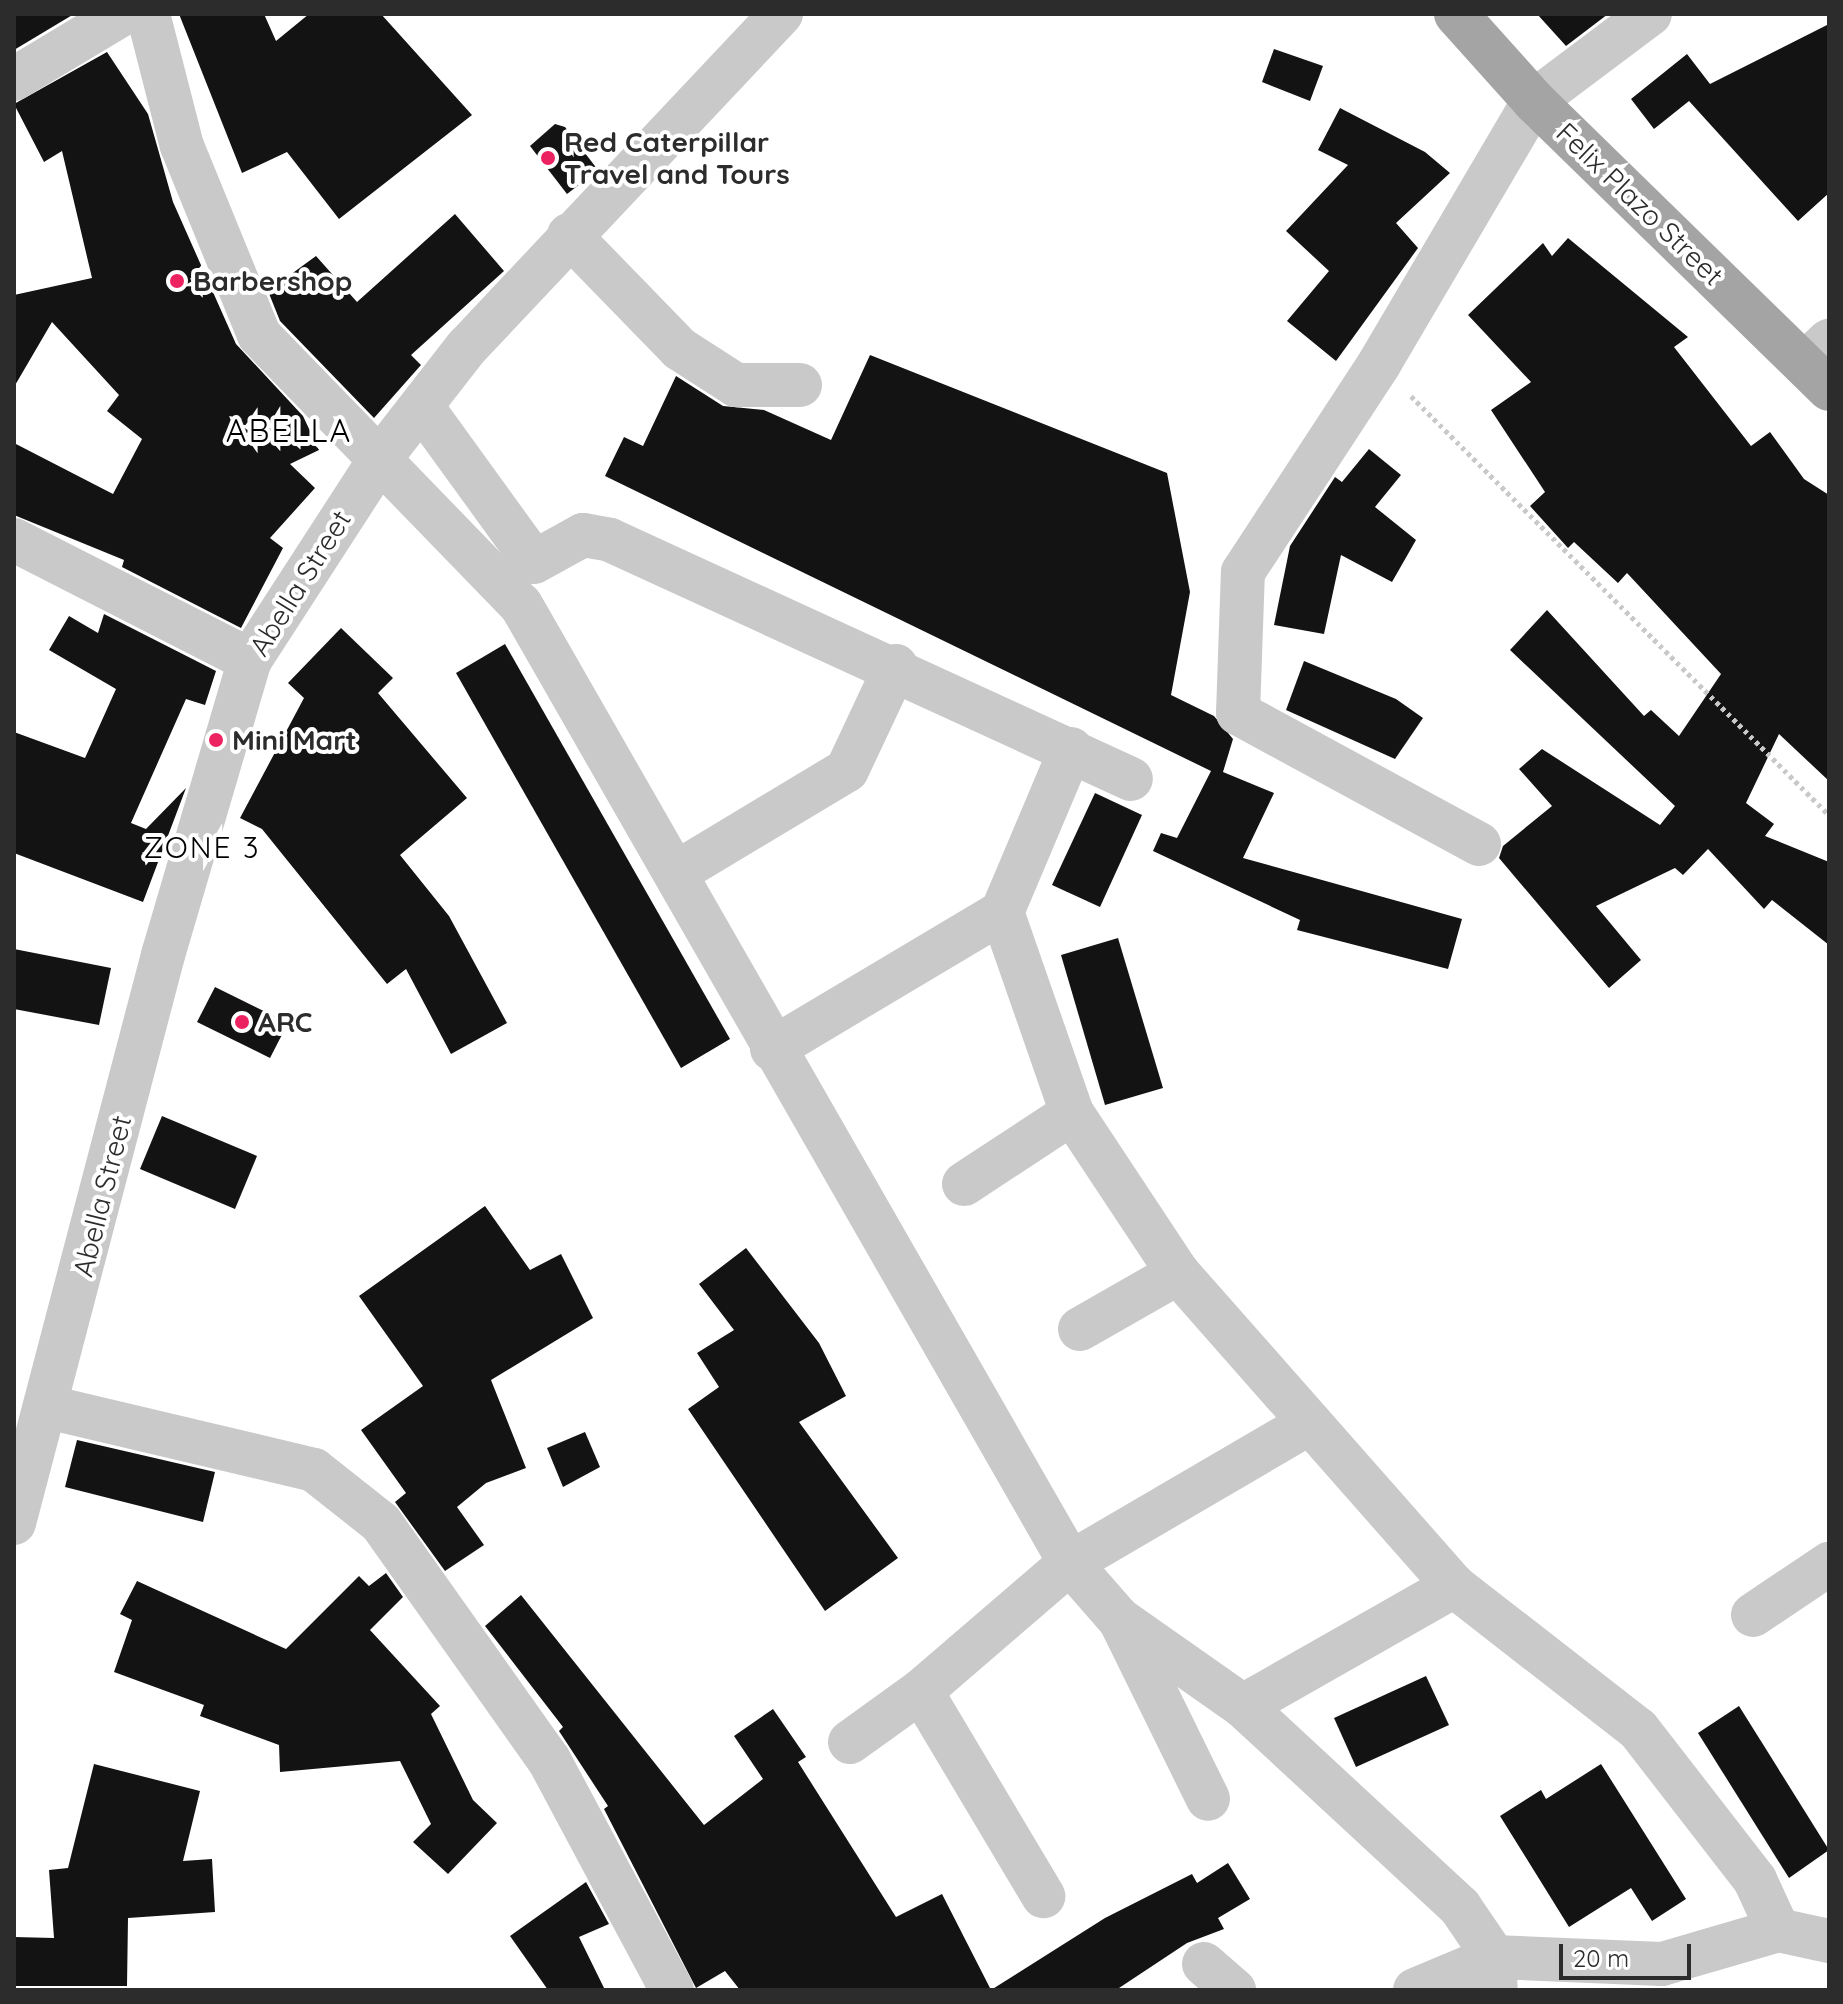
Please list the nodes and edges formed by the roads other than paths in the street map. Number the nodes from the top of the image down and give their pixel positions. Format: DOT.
graph roads {
  1 [pos="122,14"];
  2 [pos="148,14"];
  3 [pos="781,14"];
  4 [pos="1456,14"];
  5 [pos="1650,14"];
  6 [pos="14,79"];
  7 [pos="1534,101"];
  8 [pos="569,235"];
  9 [pos="1821,364"];
  10 [pos="800,385"];
  11 [pos="422,407"];
  12 [pos="382,456"];
  13 [pos="472,473"];
  14 [pos="431,509"];
  15 [pos="14,540"];
  16 [pos="250,660"];
  17 [pos="896,666"];
  18 [pos="1071,749"];
  19 [pos="1131,779"];
  20 [pos="1479,844"];
  21 [pos="679,871"];
  22 [pos="1002,912"];
  23 [pos="772,1049"];
  24 [pos="1072,1113"];
  25 [pos="964,1184"];
  26 [pos="1178,1273"];
  27 [pos="1080,1329"];
  28 [pos="48,1407"];
  29 [pos="1310,1423"];
  30 [pos="15,1512"];
  31 [pos="1070,1563"];
  32 [pos="1829,1564"];
  33 [pos="1454,1586"];
  34 [pos="1753,1615"];
  35 [pos="1119,1619"];
  36 [pos="921,1691"];
  37 [pos="1243,1706"];
  38 [pos="850,1742"];
  39 [pos="1208,1799"];
  40 [pos="1043,1896"];
  41 [pos="1778,1930"];
  42 [pos="1829,1941"];
  43 [pos="1495,1974"];
  44 [pos="1667,1977"];
  45 [pos="672,1990"];
  46 [pos="1415,1990"];
  1 -- 6 [label="street"];
  2 -- 12 [label="street"];
  3 -- 8 [label="street, Abella Street"];
  4 -- 7 [label="main road, Felix Plazo Street"];
  5 -- 7 [label="street"];
  7 -- 9 [label="main road, Felix Plazo Street"];
  7 -- 20 [label="street"];
  8 -- 10 [label="street"];
  8 -- 11 [label="street, Abella Street"];
  11 -- 12 [label="street, Abella Street"];
  11 -- 13 [label="street"];
  12 -- 14 [label="street"];
  12 -- 16 [label="street, Abella Street"];
  13 -- 14 [label="street"];
  13 -- 17 [label="street"];
  14 -- 21 [label="street"];
  15 -- 16 [label="street"];
  16 -- 28 [label="street, Abella Street"];
  17 -- 18 [label="street"];
  17 -- 21 [label="street"];
  18 -- 19 [label="street"];
  18 -- 22 [label="street"];
  21 -- 23 [label="street"];
  22 -- 23 [label="street"];
  22 -- 24 [label="street"];
  23 -- 31 [label="street"];
  24 -- 25 [label="street"];
  24 -- 26 [label="street"];
  26 -- 27 [label="street"];
  26 -- 29 [label="street"];
  28 -- 30 [label="street, Abella Street"];
  28 -- 45 [label="street"];
  29 -- 31 [label="street"];
  29 -- 33 [label="street"];
  31 -- 35 [label="street"];
  31 -- 36 [label="street"];
  32 -- 34 [label="street"];
  33 -- 37 [label="street"];
  33 -- 41 [label="street"];
  35 -- 37 [label="street"];
  35 -- 39 [label="street"];
  36 -- 38 [label="street"];
  36 -- 40 [label="street"];
  37 -- 43 [label="street"];
  41 -- 42 [label="street"];
  41 -- 44 [label="street"];
  43 -- 44 [label="street"];
  43 -- 46 [label="street"];
}
